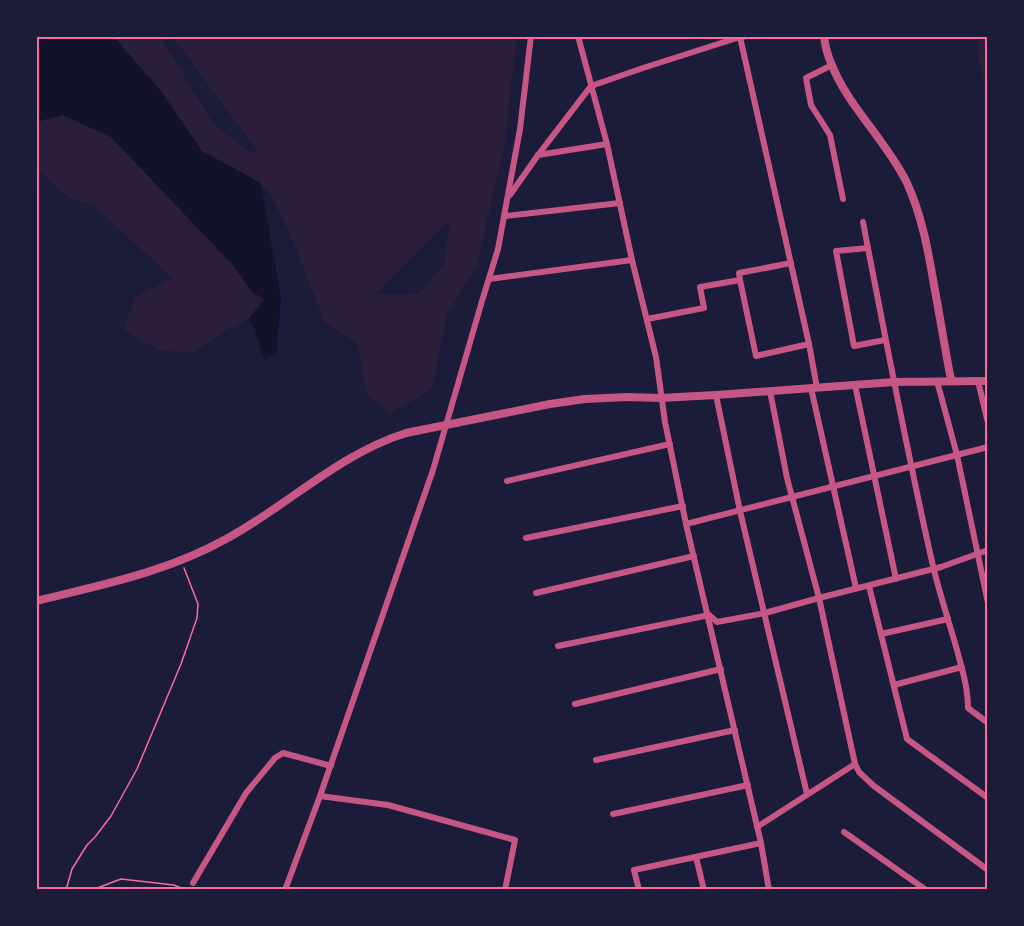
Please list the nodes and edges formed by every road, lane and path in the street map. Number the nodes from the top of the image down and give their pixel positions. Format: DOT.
graph roads {
  1 [pos="531,36"];
  2 [pos="578,36"];
  3 [pos="748,36"];
  4 [pos="824,36"];
  5 [pos="740,37"];
  6 [pos="832,65"];
  7 [pos="591,86"];
  8 [pos="607,144"];
  9 [pos="538,155"];
  10 [pos="508,198"];
  11 [pos="843,199"];
  12 [pos="620,202"];
  13 [pos="505,216"];
  14 [pos="863,222"];
  15 [pos="868,248"];
  16 [pos="632,260"];
  17 [pos="791,263"];
  18 [pos="489,279"];
  19 [pos="740,280"];
  20 [pos="646,319"];
  21 [pos="885,340"];
  22 [pos="809,344"];
  23 [pos="951,380"];
  24 [pos="937,381"];
  25 [pos="978,381"];
  26 [pos="988,381"];
  27 [pos="894,382"];
  28 [pos="855,385"];
  29 [pos="814,388"];
  30 [pos="770,391"];
  31 [pos="716,395"];
  32 [pos="661,398"];
  33 [pos="988,423"];
  34 [pos="447,424"];
  35 [pos="670,444"];
  36 [pos="988,447"];
  37 [pos="957,455"];
  38 [pos="911,467"];
  39 [pos="874,477"];
  40 [pos="507,482"];
  41 [pos="832,487"];
  42 [pos="793,497"];
  43 [pos="683,506"];
  44 [pos="740,511"];
  45 [pos="686,524"];
  46 [pos="526,538"];
  47 [pos="988,550"];
  48 [pos="977,554"];
  49 [pos="694,556"];
  50 [pos="182,561"];
  51 [pos="934,569"];
  52 [pos="896,579"];
  53 [pos="869,586"];
  54 [pos="856,588"];
  55 [pos="536,593"];
  56 [pos="819,598"];
  57 [pos="36,601"];
  58 [pos="988,603"];
  59 [pos="765,613"];
  60 [pos="709,615"];
  61 [pos="948,619"];
  62 [pos="881,634"];
  63 [pos="558,646"];
  64 [pos="962,667"];
  65 [pos="721,669"];
  66 [pos="894,685"];
  67 [pos="575,704"];
  68 [pos="988,723"];
  69 [pos="735,729"];
  70 [pos="596,760"];
  71 [pos="855,764"];
  72 [pos="331,766"];
  73 [pos="748,785"];
  74 [pos="807,795"];
  75 [pos="320,796"];
  76 [pos="988,798"];
  77 [pos="613,814"];
  78 [pos="757,826"];
  79 [pos="844,832"];
  80 [pos="761,843"];
  81 [pos="696,857"];
  82 [pos="988,870"];
  83 [pos="192,883"];
  84 [pos="637,888"];
  85 [pos="66,890"];
  86 [pos="92,890"];
  87 [pos="186,890"];
  88 [pos="285,890"];
  89 [pos="505,890"];
  90 [pos="704,890"];
  91 [pos="770,890"];
  92 [pos="926,890"];
  1 -- 10 [label="street"];
  2 -- 7 [label="street"];
  3 -- 5 [label="street"];
  4 -- 6 [label="street"];
  5 -- 7 [label="street"];
  5 -- 17 [label="street"];
  6 -- 11 [label="street"];
  6 -- 23 [label="street"];
  7 -- 8 [label="street"];
  7 -- 9 [label="street"];
  8 -- 9 [label="street"];
  8 -- 12 [label="street"];
  9 -- 10 [label="street"];
  10 -- 13 [label="street"];
  12 -- 13 [label="street"];
  12 -- 16 [label="street"];
  13 -- 18 [label="street"];
  14 -- 15 [label="street"];
  15 -- 21 [label="street"];
  15 -- 21 [label="street"];
  16 -- 18 [label="street"];
  16 -- 20 [label="street"];
  17 -- 19 [label="street"];
  17 -- 22 [label="street"];
  18 -- 34 [label="street"];
  19 -- 20 [label="street"];
  19 -- 22 [label="street"];
  20 -- 32 [label="street"];
  21 -- 27 [label="street"];
  22 -- 29 [label="street"];
  23 -- 24 [label="street"];
  23 -- 25 [label="street"];
  24 -- 27 [label="street"];
  24 -- 37 [label="street"];
  25 -- 26 [label="street"];
  25 -- 33 [label="street"];
  27 -- 28 [label="street"];
  27 -- 38 [label="street"];
  28 -- 29 [label="street"];
  28 -- 39 [label="street"];
  29 -- 30 [label="street"];
  29 -- 41 [label="street"];
  30 -- 31 [label="street"];
  30 -- 42 [label="street"];
  31 -- 32 [label="street"];
  31 -- 44 [label="street"];
  32 -- 34 [label="street"];
  32 -- 35 [label="street"];
  34 -- 50 [label="street"];
  34 -- 72 [label="street"];
  35 -- 40 [label="street"];
  35 -- 43 [label="street"];
  36 -- 37 [label="street"];
  37 -- 38 [label="street"];
  37 -- 48 [label="street"];
  38 -- 39 [label="street"];
  38 -- 51 [label="street"];
  39 -- 41 [label="street"];
  39 -- 52 [label="street"];
  41 -- 42 [label="street"];
  41 -- 54 [label="street"];
  42 -- 44 [label="street"];
  42 -- 56 [label="street"];
  43 -- 45 [label="street"];
  43 -- 46 [label="street"];
  44 -- 45 [label="street"];
  44 -- 59 [label="street"];
  45 -- 49 [label="street"];
  47 -- 48 [label="street"];
  48 -- 51 [label="street"];
  48 -- 58 [label="street"];
  49 -- 55 [label="street"];
  49 -- 60 [label="street"];
  50 -- 57 [label="street"];
  50 -- 85 [label="path"];
  51 -- 52 [label="street"];
  51 -- 61 [label="street"];
  52 -- 53 [label="street"];
  53 -- 54 [label="street"];
  53 -- 62 [label="street"];
  54 -- 56 [label="street"];
  56 -- 59 [label="street"];
  56 -- 71 [label="street"];
  59 -- 60 [label="street"];
  59 -- 74 [label="street"];
  60 -- 63 [label="street"];
  60 -- 65 [label="street"];
  61 -- 62 [label="street"];
  61 -- 64 [label="street"];
  62 -- 66 [label="street"];
  64 -- 66 [label="street"];
  64 -- 68 [label="street"];
  65 -- 67 [label="street"];
  65 -- 69 [label="street"];
  66 -- 76 [label="street"];
  69 -- 70 [label="street"];
  69 -- 73 [label="street"];
  71 -- 74 [label="street"];
  71 -- 82 [label="street"];
  72 -- 75 [label="street"];
  72 -- 83 [label="street"];
  73 -- 77 [label="street"];
  73 -- 78 [label="street"];
  74 -- 78 [label="street"];
  75 -- 88 [label="street"];
  75 -- 89 [label="street"];
  78 -- 80 [label="street"];
  79 -- 92 [label="street"];
  80 -- 81 [label="street"];
  80 -- 91 [label="street"];
  81 -- 84 [label="street"];
  81 -- 90 [label="street"];
  86 -- 87 [label="path"];
}
